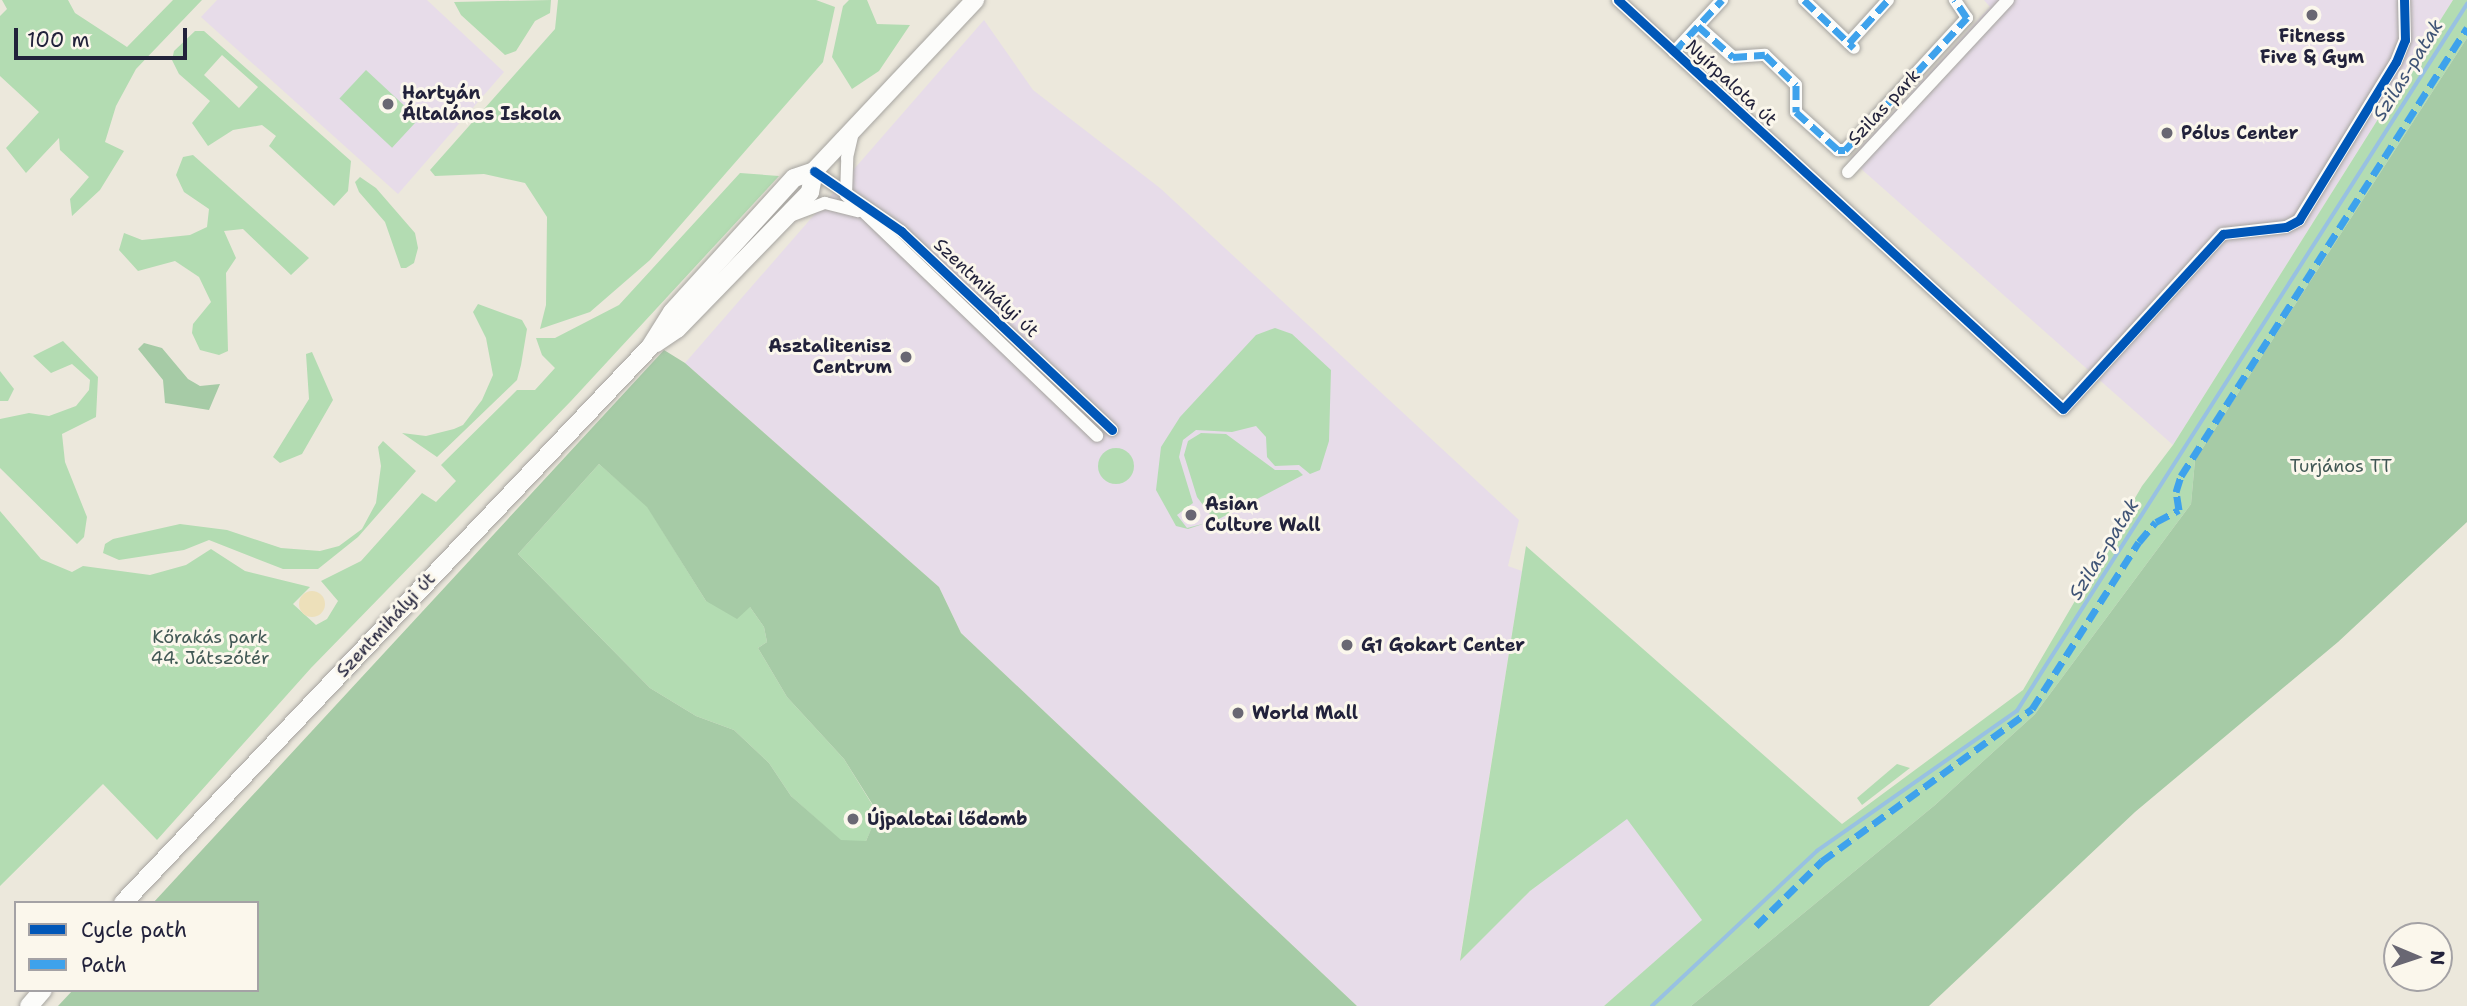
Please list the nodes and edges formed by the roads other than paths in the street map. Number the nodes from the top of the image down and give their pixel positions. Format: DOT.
graph roads {
  1 [pos="975,0"];
  2 [pos="1618,0"];
  3 [pos="1722,0"];
  4 [pos="1804,0"];
  5 [pos="1888,0"];
  6 [pos="1955,0"];
  7 [pos="2008,0"];
  8 [pos="2404,0"];
  9 [pos="1698,26"];
  10 [pos="1674,52"];
  11 [pos="856,126"];
  12 [pos="814,171"];
  13 [pos="1848,172"];
  14 [pos="846,195"];
  15 [pos="859,211"];
  16 [pos="785,219"];
  17 [pos="650,347"];
  18 [pos="1112,430"];
  19 [pos="1097,436"];
  20 [pos="125,901"];
  21 [pos="41,992"];
  22 [pos="29,1006"];
  1 -- 11 [label="main road, Szentmihályi út"];
  2 -- 10 [label="street, Nyírpalota út"];
  3 -- 9 [label="street"];
  4 -- 5 [label="street"];
  6 -- 9 [label="street, Szilas park"];
  7 -- 13 [label="street"];
  8 -- 10 [label="street, Nyírpalota út"];
  9 -- 10 [label="street"];
  11 -- 12 [label="main road, Szentmihályi út"];
  11 -- 14 [label="street"];
  12 -- 14 [label="street"];
  12 -- 16 [label="main road, Szentmihályi út"];
  12 -- 17 [label="main road, Szentmihályi út"];
  14 -- 15 [label="street, Szentmihályi út"];
  14 -- 18 [label="street, Szentmihályi út"];
  15 -- 16 [label="street"];
  15 -- 19 [label="street, Szentmihályi út"];
  16 -- 17 [label="main road, Szentmihályi út"];
  17 -- 20 [label="main road, Szentmihályi út"];
  21 -- 22 [label="main road"];
}
